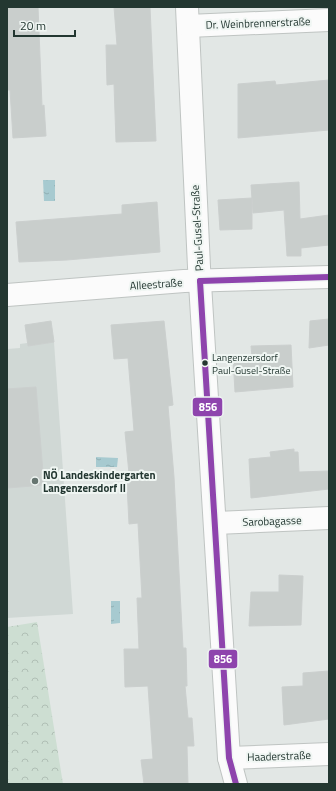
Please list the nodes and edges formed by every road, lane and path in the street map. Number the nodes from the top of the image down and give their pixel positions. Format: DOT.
graph roads {
  1 [pos="188,16"];
  2 [pos="329,20"];
  3 [pos="329,277"];
  4 [pos="200,281"];
  5 [pos="7,295"];
  6 [pos="329,518"];
  7 [pos="216,523"];
  8 [pos="329,754"];
  9 [pos="229,758"];
  10 [pos="236,784"];
  1 -- 2 [label="street, Dr. Weinbrennerstraße"];
  1 -- 4 [label="street, Paul-Gusel-Straße"];
  3 -- 4 [label="street, Alleestraße"];
  4 -- 5 [label="street, Alleestraße"];
  4 -- 7 [label="street, Paul-Gusel-Straße"];
  6 -- 7 [label="street, Sarobagasse"];
  7 -- 9 [label="street, Paul-Gusel-Straße"];
  8 -- 9 [label="street, Haaderstraße"];
  9 -- 10 [label="street, Paul-Gusel-Straße"];
}
